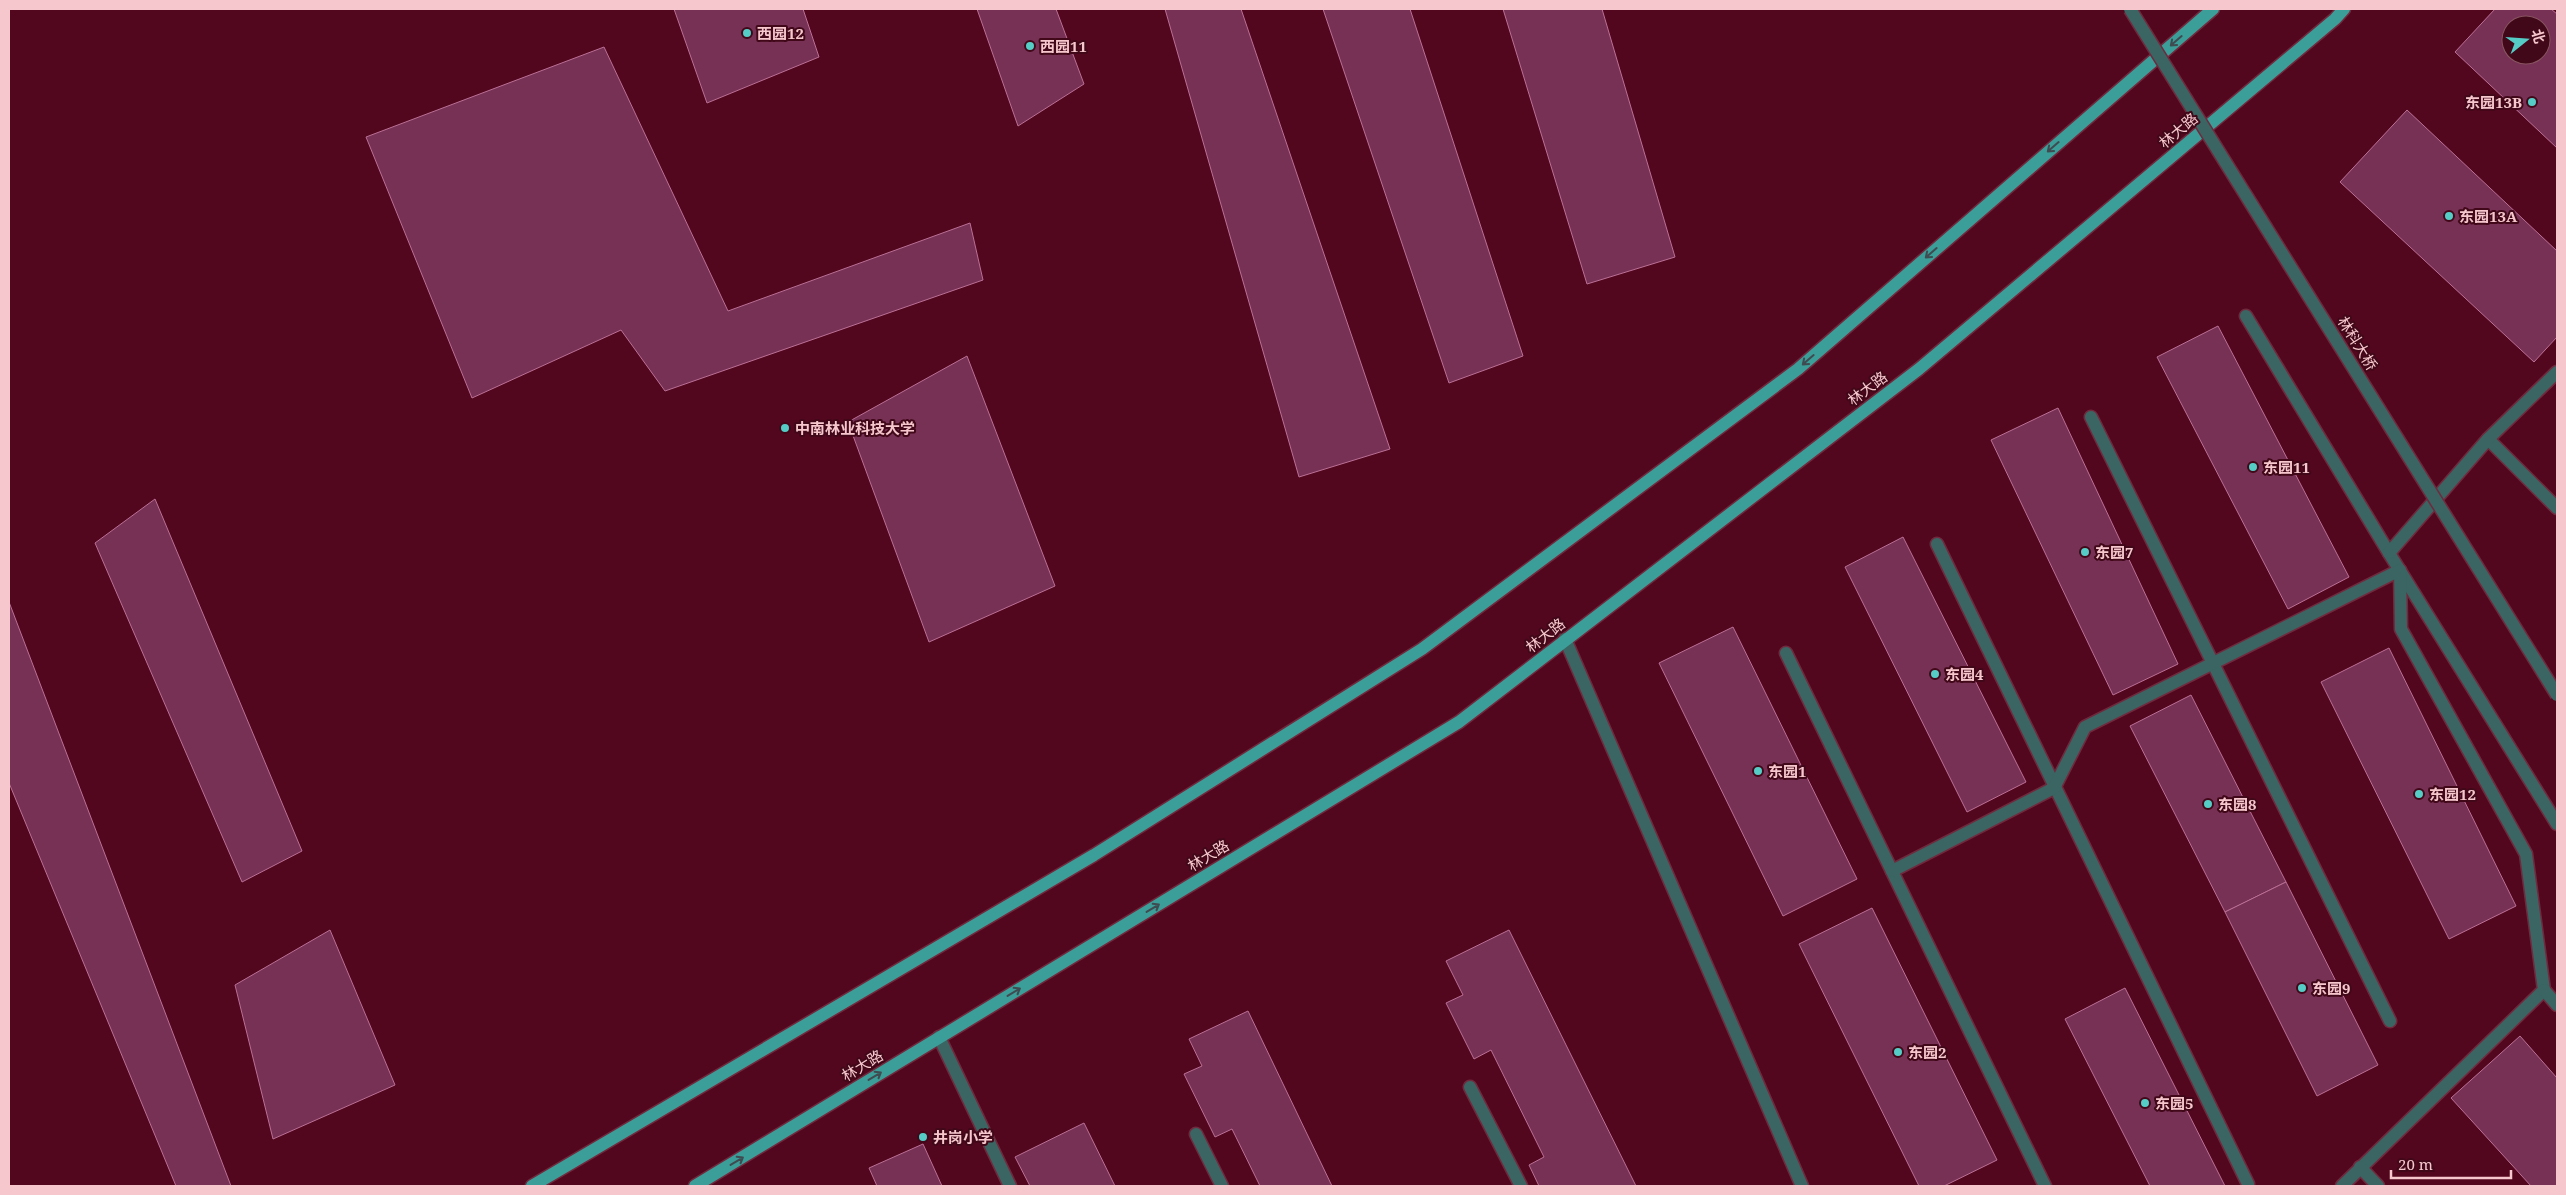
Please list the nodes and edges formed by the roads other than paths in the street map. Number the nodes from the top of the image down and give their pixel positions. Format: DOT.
graph roads {
  1 [pos="2130,9"];
  2 [pos="2213,9"];
  3 [pos="2344,9"];
  4 [pos="2246,316"];
  5 [pos="2557,372"];
  6 [pos="2091,417"];
  7 [pos="2488,439"];
  8 [pos="2557,508"];
  9 [pos="1937,544"];
  10 [pos="2389,554"];
  11 [pos="2400,570"];
  12 [pos="1565,639"];
  13 [pos="1786,653"];
  14 [pos="2213,663"];
  15 [pos="2557,695"];
  16 [pos="2054,788"];
  17 [pos="2557,824"];
  18 [pos="1892,871"];
  19 [pos="2544,990"];
  20 [pos="2557,1005"];
  21 [pos="2390,1021"];
  22 [pos="939,1038"];
  23 [pos="1470,1087"];
  24 [pos="1196,1134"];
  25 [pos="2360,1167"];
  26 [pos="2248,1184"];
  27 [pos="532,1186"];
  28 [pos="695,1186"];
  29 [pos="1010,1186"];
  30 [pos="1222,1186"];
  31 [pos="1520,1186"];
  32 [pos="1802,1186"];
  33 [pos="2045,1186"];
  34 [pos="2342,1186"];
  35 [pos="2378,1186"];
  1 -- 15 [label="street, 林科大桥, bridge"];
  2 -- 27 [label="main road, one-way"];
  3 -- 12 [label="main road, 林大路"];
  4 -- 10 [label="street"];
  5 -- 7 [label="street"];
  6 -- 14 [label="street"];
  7 -- 8 [label="street"];
  7 -- 10 [label="street"];
  9 -- 16 [label="street"];
  10 -- 11 [label="street"];
  11 -- 14 [label="street"];
  11 -- 17 [label="street"];
  11 -- 19 [label="street"];
  22 -- 12 [label="main road, 林大路, one-way"];
  12 -- 32 [label="street"];
  13 -- 18 [label="street"];
  14 -- 16 [label="street"];
  14 -- 21 [label="street"];
  16 -- 18 [label="street"];
  16 -- 26 [label="street"];
  18 -- 33 [label="street"];
  19 -- 20 [label="street"];
  19 -- 25 [label="street"];
  28 -- 22 [label="main road, 林大路, one-way"];
  22 -- 29 [label="street"];
  23 -- 31 [label="street"];
  24 -- 30 [label="street"];
  25 -- 34 [label="street"];
  25 -- 35 [label="street"];
}
